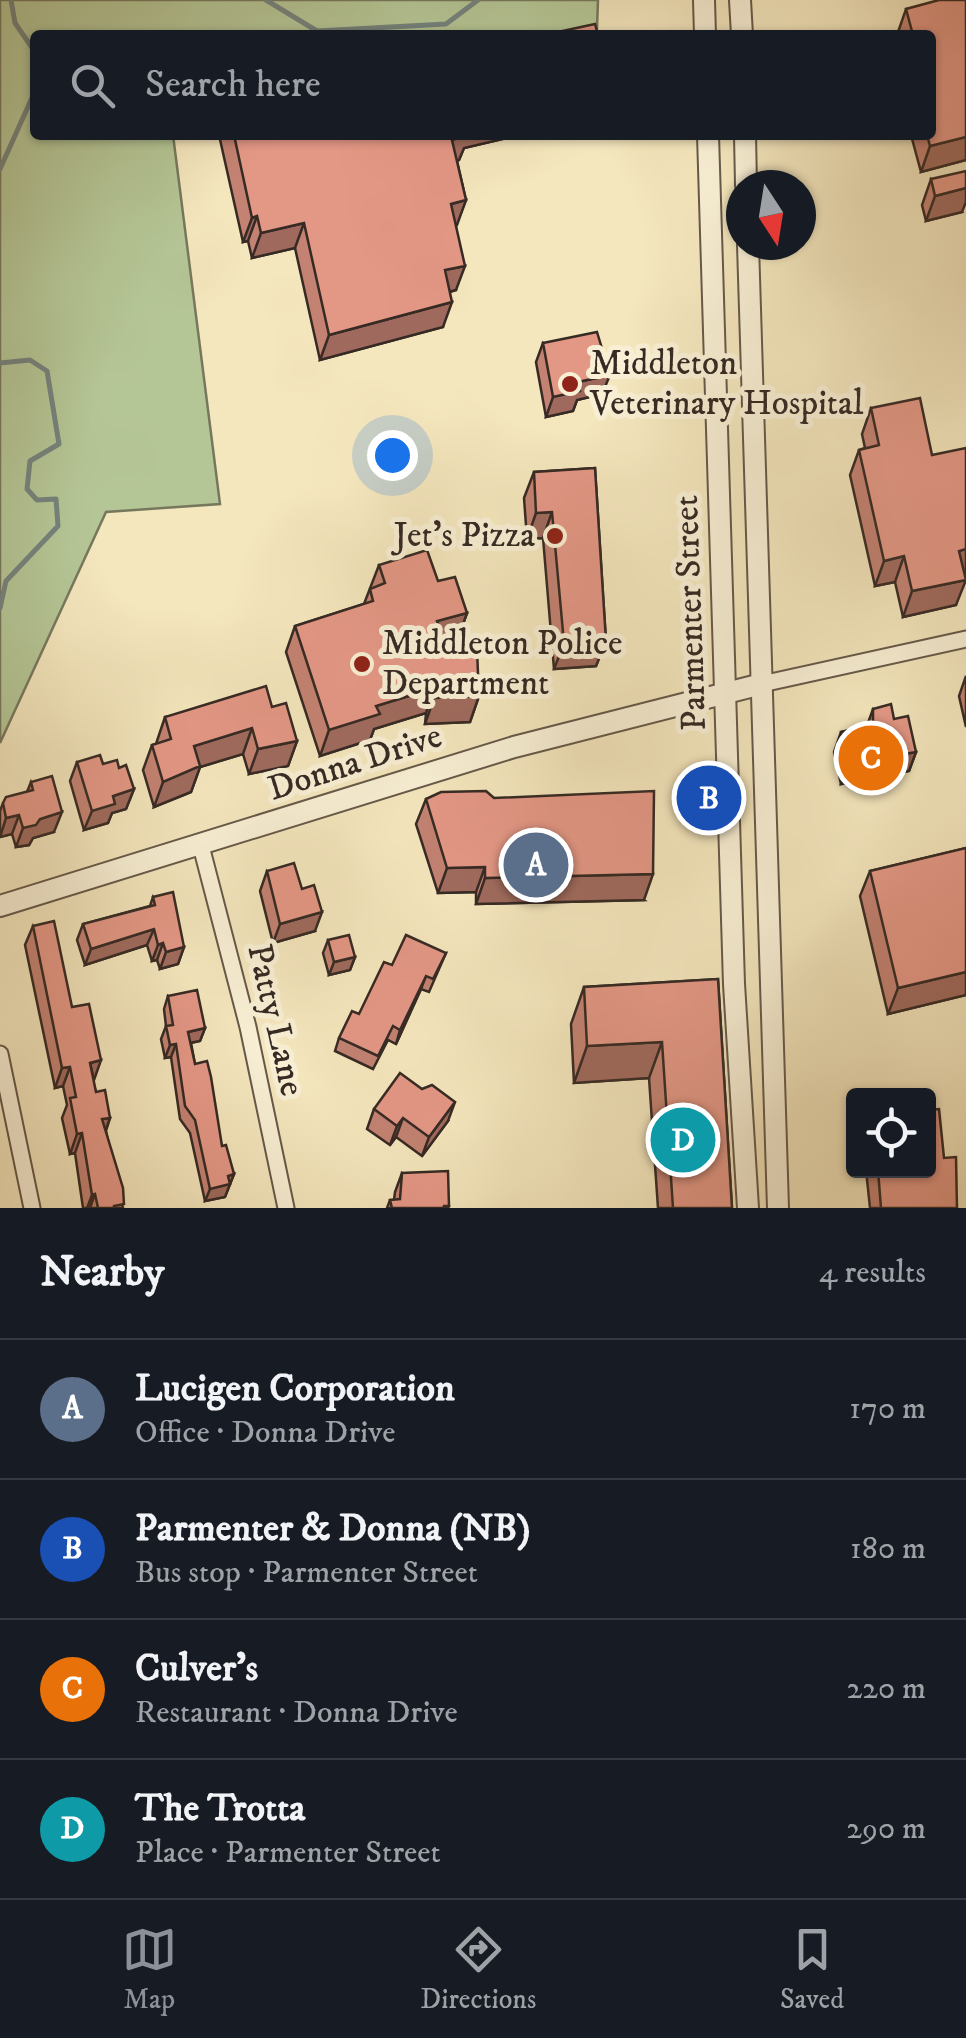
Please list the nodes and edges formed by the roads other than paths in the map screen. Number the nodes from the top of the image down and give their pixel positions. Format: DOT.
graph roads {
  1 [pos="704,0"];
  2 [pos="740,0"];
  3 [pos="705,30"];
  4 [pos="742,30"];
  5 [pos="708,140"];
  6 [pos="745,140"];
  7 [pos="746,170"];
  8 [pos="748,260"];
  9 [pos="966,639"];
  10 [pos="762,684"];
  11 [pos="727,693"];
  12 [pos="201,846"];
  13 [pos="0,906"];
  14 [pos="0,1054"];
  15 [pos="32,1208"];
  16 [pos="286,1208"];
  17 [pos="748,1208"];
  18 [pos="778,1208"];
  1 -- 3 [label="street"];
  2 -- 4 [label="street"];
  5 -- 11 [label="street, Parmenter Street"];
  6 -- 7 [label="street"];
  8 -- 10 [label="street, Parmenter Street"];
  9 -- 10 [label="street, Donna Drive"];
  10 -- 11 [label="street, Donna Drive"];
  10 -- 18 [label="street, Parmenter Street"];
  11 -- 12 [label="street, Donna Drive"];
  11 -- 17 [label="street, Parmenter Street"];
  12 -- 13 [label="street, Donna Drive"];
  12 -- 16 [label="street, Patty Lane"];
  14 -- 15 [label="street"];
}
